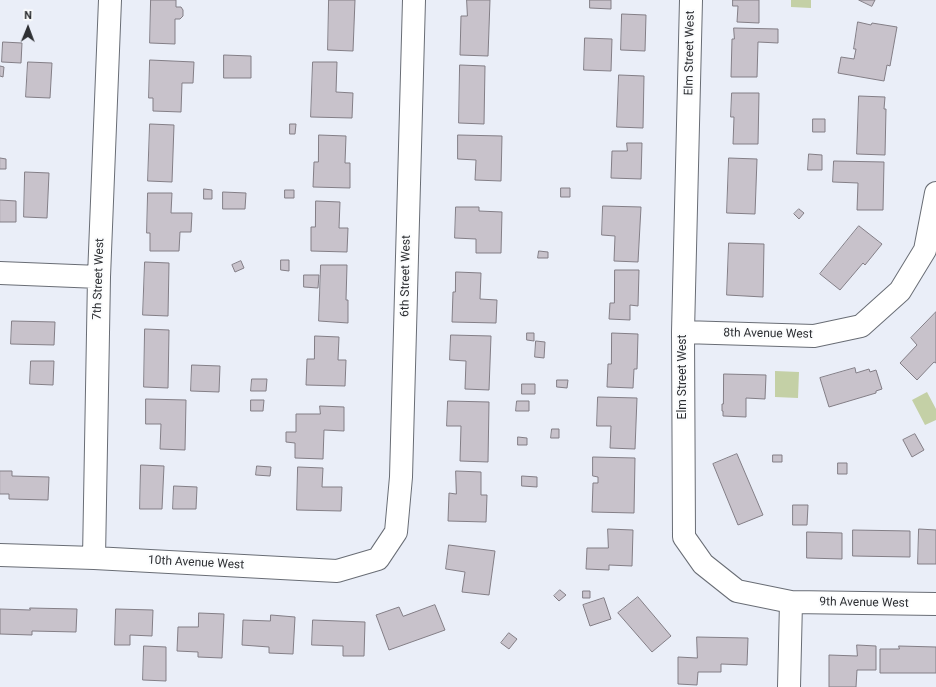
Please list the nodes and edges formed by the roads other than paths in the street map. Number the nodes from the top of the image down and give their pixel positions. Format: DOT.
graph roads {
  1 [pos="110,0"];
  2 [pos="414,0"];
  3 [pos="691,0"];
  4 [pos="936,193"];
  5 [pos="0,273"];
  6 [pos="99,277"];
  7 [pos="683,332"];
  8 [pos="385,548"];
  9 [pos="0,555"];
  10 [pos="94,558"];
  11 [pos="791,602"];
  12 [pos="936,604"];
  13 [pos="789,687"];
  1 -- 6 [label="street, 7th Street West"];
  2 -- 8 [label="street, 6th Street West"];
  3 -- 7 [label="street, Elm Street West"];
  4 -- 7 [label="street, 8th Avenue West"];
  5 -- 6 [label="street"];
  6 -- 10 [label="street, 7th Street West"];
  7 -- 11 [label="street, Elm Street West"];
  8 -- 10 [label="street, 10th Avenue West"];
  9 -- 10 [label="street, 10th Avenue West"];
  11 -- 12 [label="street, 9th Avenue West"];
  11 -- 13 [label="street"];
}
